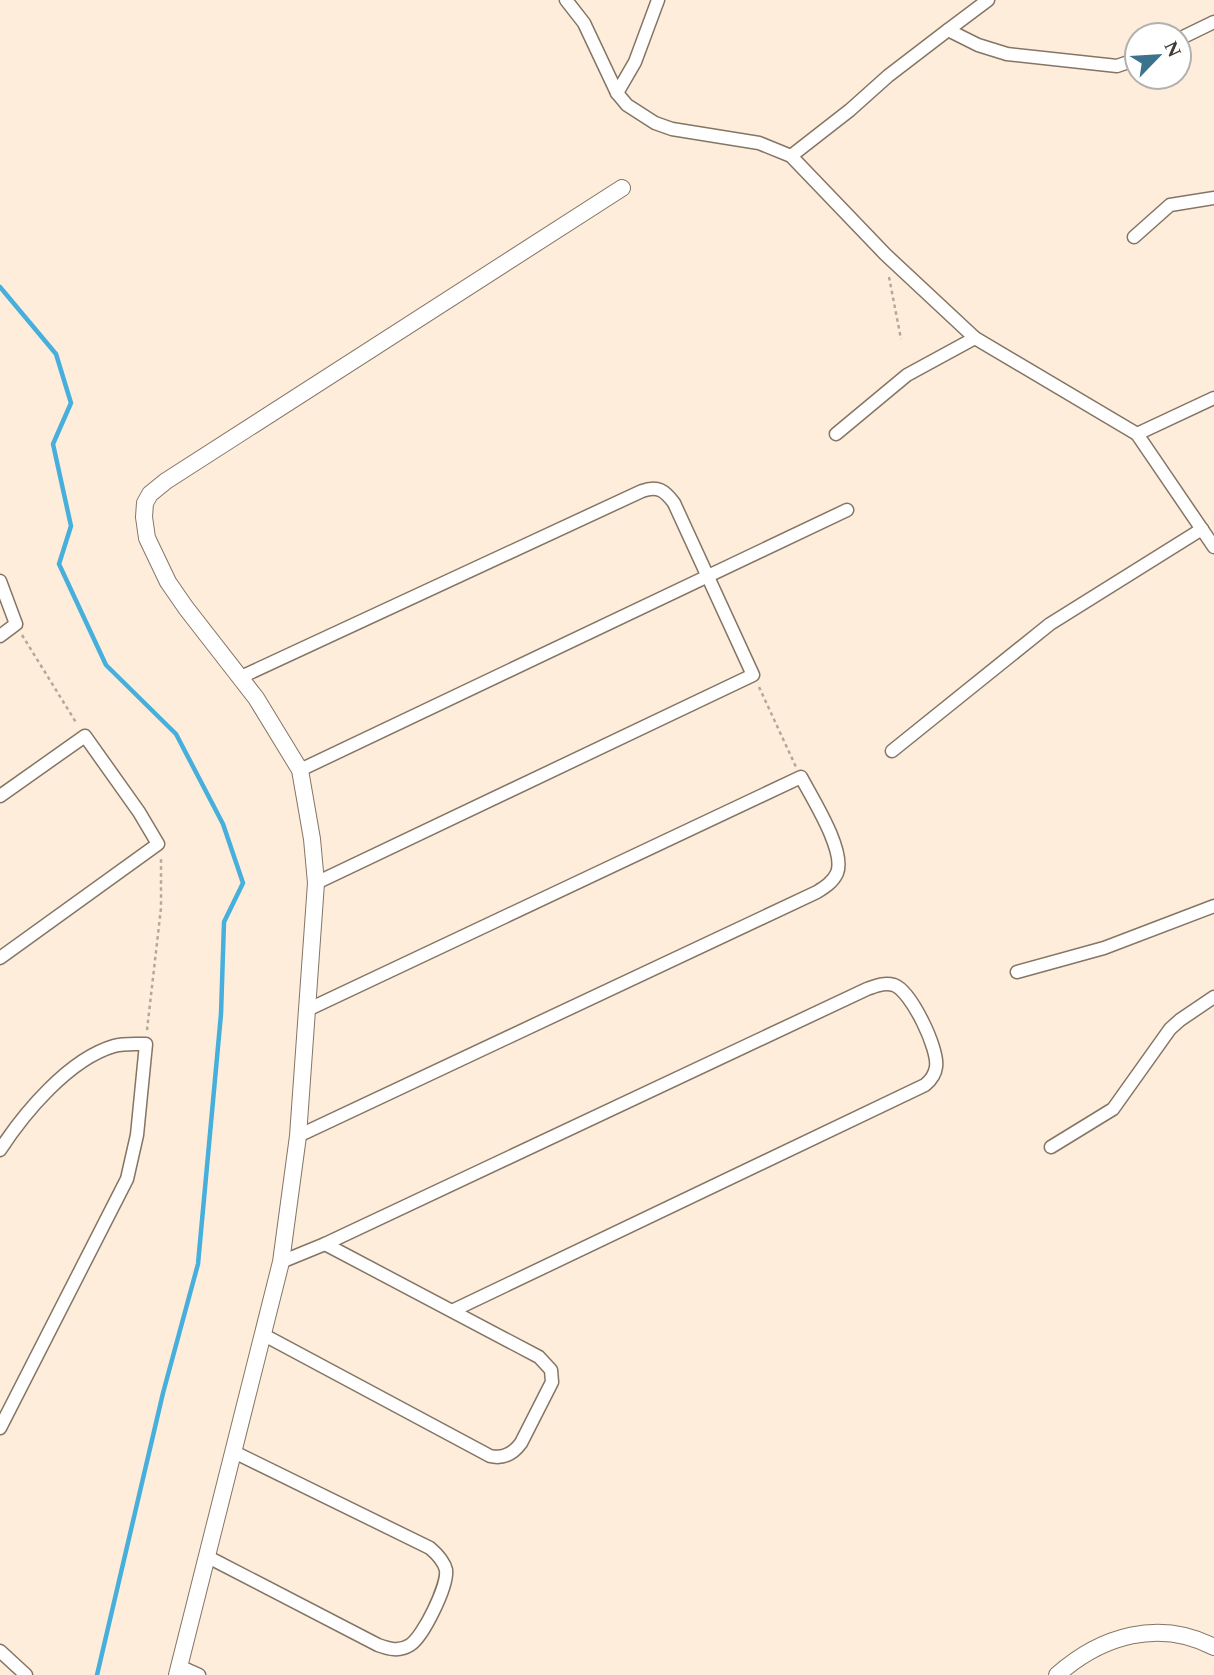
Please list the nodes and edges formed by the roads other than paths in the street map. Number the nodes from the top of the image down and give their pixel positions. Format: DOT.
graph roads {
  1 [pos="566,0"];
  2 [pos="658,0"];
  3 [pos="988,0"];
  4 [pos="1214,22"];
  5 [pos="948,30"];
  6 [pos="1193,32"];
  7 [pos="1123,64"];
  8 [pos="617,93"];
  9 [pos="791,156"];
  10 [pos="622,188"];
  11 [pos="1214,198"];
  12 [pos="1134,237"];
  13 [pos="975,338"];
  14 [pos="1214,398"];
  15 [pos="836,434"];
  16 [pos="1138,434"];
  17 [pos="847,510"];
  18 [pos="1202,529"];
  19 [pos="1214,547"];
  20 [pos="709,577"];
  21 [pos="0,581"];
  22 [pos="0,636"];
  23 [pos="241,677"];
  24 [pos="892,751"];
  25 [pos="300,771"];
  26 [pos="0,796"];
  27 [pos="316,883"];
  28 [pos="1214,906"];
  29 [pos="0,958"];
  30 [pos="1017,972"];
  31 [pos="1214,997"];
  32 [pos="307,1010"];
  33 [pos="298,1136"];
  34 [pos="1051,1147"];
  35 [pos="0,1150"];
  36 [pos="325,1244"];
  37 [pos="281,1262"];
  38 [pos="454,1310"];
  39 [pos="264,1335"];
  40 [pos="0,1427"];
  41 [pos="234,1452"];
  42 [pos="208,1557"];
  43 [pos="1214,1647"];
  44 [pos="0,1651"];
  45 [pos="178,1671"];
  46 [pos="26,1675"];
  47 [pos="199,1675"];
  48 [pos="1056,1675"];
  1 -- 8 [label="street"];
  2 -- 8 [label="street"];
  3 -- 5 [label="street"];
  4 -- 6 [label="street"];
  5 -- 7 [label="street"];
  5 -- 9 [label="street"];
  8 -- 9 [label="street"];
  9 -- 13 [label="street"];
  10 -- 23 [label="street"];
  11 -- 12 [label="street"];
  13 -- 15 [label="street"];
  13 -- 16 [label="street"];
  14 -- 16 [label="street"];
  16 -- 18 [label="street"];
  17 -- 20 [label="street"];
  18 -- 19 [label="street"];
  18 -- 24 [label="street"];
  20 -- 23 [label="street"];
  20 -- 25 [label="street"];
  20 -- 27 [label="street"];
  21 -- 22 [label="street"];
  23 -- 25 [label="street"];
  25 -- 27 [label="street"];
  26 -- 29 [label="street"];
  27 -- 32 [label="street"];
  28 -- 30 [label="street"];
  31 -- 34 [label="street"];
  32 -- 33 [label="street"];
  32 -- 33 [label="street"];
  33 -- 37 [label="street"];
  35 -- 40 [label="street"];
  36 -- 37 [label="street"];
  36 -- 38 [label="street"];
  36 -- 38 [label="street"];
  37 -- 39 [label="street"];
  38 -- 39 [label="street"];
  39 -- 41 [label="street"];
  41 -- 42 [label="street"];
  41 -- 42 [label="street"];
  42 -- 45 [label="street"];
  43 -- 48 [label="street"];
  44 -- 46 [label="street"];
  45 -- 47 [label="street"];
}
